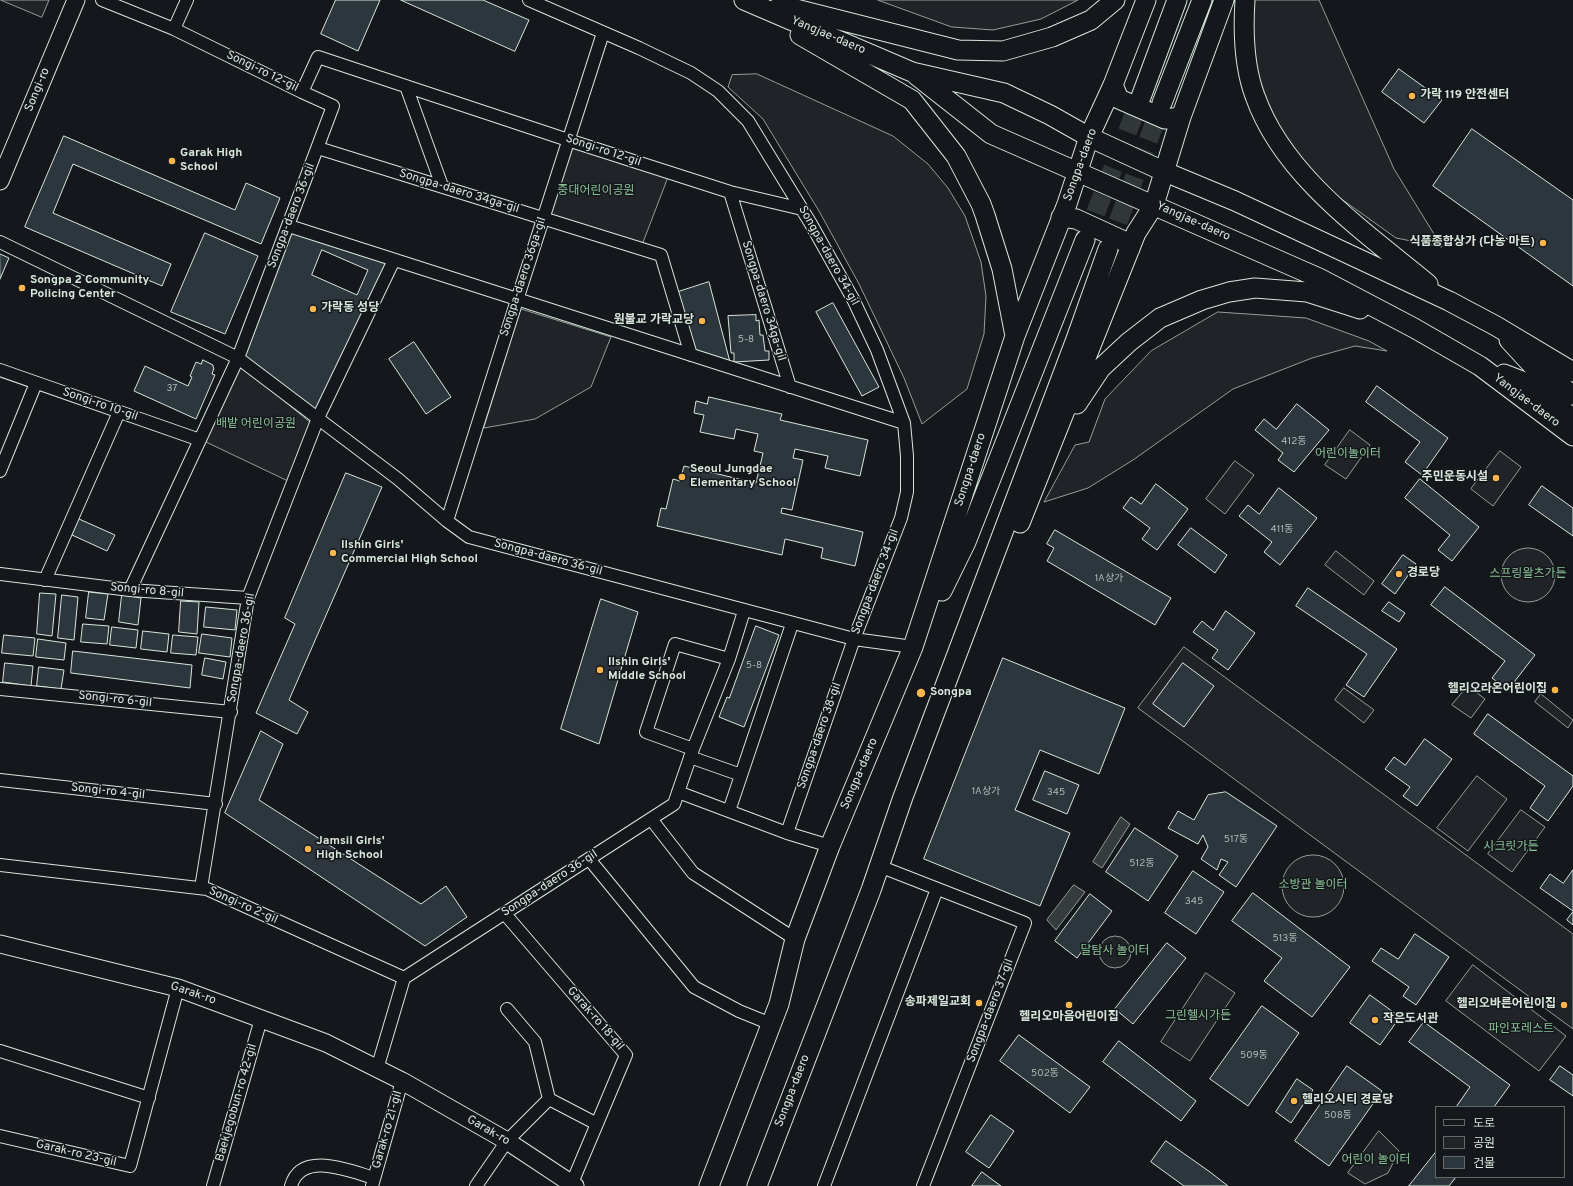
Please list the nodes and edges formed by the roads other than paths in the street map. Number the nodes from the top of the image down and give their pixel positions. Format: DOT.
graph roads {
  1 [pos="76,0"];
  2 [pos="102,0"];
  3 [pos="187,0"];
  4 [pos="528,0"];
  5 [pos="738,0"];
  6 [pos="744,0"];
  7 [pos="759,0"];
  8 [pos="1115,0"];
  9 [pos="1146,0"];
  10 [pos="1178,0"];
  11 [pos="1202,0"];
  12 [pos="1224,0"];
  13 [pos="1245,0"];
  14 [pos="174,29"];
  15 [pos="603,33"];
  16 [pos="912,72"];
  17 [pos="1113,85"];
  18 [pos="406,86"];
  19 [pos="302,92"];
  20 [pos="1141,98"];
  21 [pos="1162,103"];
  22 [pos="1181,117"];
  23 [pos="1089,137"];
  24 [pos="568,140"];
  25 [pos="318,148"];
  26 [pos="1163,171"];
  27 [pos="1077,172"];
  28 [pos="0,181"];
  29 [pos="442,186"];
  30 [pos="730,192"];
  31 [pos="1154,205"];
  32 [pos="802,209"];
  33 [pos="1061,216"];
  34 [pos="543,218"];
  35 [pos="289,226"];
  36 [pos="1085,240"];
  37 [pos="0,242"];
  38 [pos="1108,249"];
  39 [pos="1130,249"];
  40 [pos="394,260"];
  41 [pos="517,300"];
  42 [pos="1449,301"];
  43 [pos="1496,326"];
  44 [pos="1414,328"];
  45 [pos="1015,336"];
  46 [pos="691,355"];
  47 [pos="238,358"];
  48 [pos="1480,366"];
  49 [pos="0,370"];
  50 [pos="1573,372"];
  51 [pos="36,383"];
  52 [pos="790,387"];
  53 [pos="1573,395"];
  54 [pos="119,412"];
  55 [pos="318,418"];
  56 [pos="1573,418"];
  57 [pos="904,423"];
  58 [pos="1056,436"];
  59 [pos="1573,436"];
  60 [pos="200,440"];
  61 [pos="0,471"];
  62 [pos="447,521"];
  63 [pos="0,574"];
  64 [pos="45,580"];
  65 [pos="130,590"];
  66 [pos="248,598"];
  67 [pos="744,611"];
  68 [pos="972,614"];
  69 [pos="792,624"];
  70 [pos="854,640"];
  71 [pos="913,647"];
  72 [pos="729,659"];
  73 [pos="0,689"];
  74 [pos="231,712"];
  75 [pos="692,753"];
  76 [pos="741,775"];
  77 [pos="0,780"];
  78 [pos="678,792"];
  79 [pos="216,804"];
  80 [pos="729,811"];
  81 [pos="652,820"];
  82 [pos="787,833"];
  83 [pos="830,846"];
  84 [pos="589,859"];
  85 [pos="0,865"];
  86 [pos="879,866"];
  87 [pos="202,888"];
  88 [pos="937,890"];
  89 [pos="504,914"];
  90 [pos="795,939"];
  91 [pos="0,944"];
  92 [pos="404,978"];
  93 [pos="178,988"];
  94 [pos="507,1009"];
  95 [pos="261,1019"];
  96 [pos="771,1024"];
  97 [pos="0,1051"];
  98 [pos="377,1069"];
  99 [pos="402,1081"];
  100 [pos="149,1098"];
  101 [pos="550,1099"];
  102 [pos="597,1124"];
  103 [pos="0,1136"];
  104 [pos="508,1141"];
  105 [pos="373,1182"];
  106 [pos="573,1184"];
  107 [pos="213,1186"];
  108 [pos="291,1186"];
  109 [pos="476,1186"];
  110 [pos="709,1186"];
  111 [pos="757,1186"];
  112 [pos="824,1186"];
  113 [pos="924,1186"];
  1 -- 28 [label="street, Songi-ro"];
  2 -- 14 [label="street, Songi-ro 12-gil"];
  3 -- 14 [label="street"];
  4 -- 15 [label="street, Songpa-daero 34-gil"];
  5 -- 45 [label="main road"];
  6 -- 16 [label="main road, Yangjae-daero"];
  7 -- 8 [label="main road"];
  9 -- 17 [label="main road, Songpa-daero"];
  10 -- 20 [label="main road"];
  11 -- 21 [label="main road"];
  12 -- 22 [label="main road"];
  13 -- 42 [label="main road"];
  14 -- 19 [label="street, Songi-ro 12-gil"];
  15 -- 24 [label="street, Songpa-daero 36ga-gil"];
  15 -- 32 [label="street, Songpa-daero 34-gil"];
  16 -- 23 [label="main road, Yangjae-daero"];
  16 -- 27 [label="main road, Yangjae-daero"];
  17 -- 22 [label="main road"];
  17 -- 23 [label="main road, Songpa-daero"];
  18 -- 19 [label="street, Songi-ro 12-gil"];
  18 -- 24 [label="street, Songi-ro 12-gil"];
  18 -- 29 [label="street"];
  19 -- 25 [label="street, Songpa-daero 36-gil"];
  22 -- 26 [label="main road"];
  23 -- 26 [label="main road, Yangjae-daero"];
  23 -- 27 [label="main road, Songpa-daero"];
  24 -- 30 [label="street, Songi-ro 12-gil"];
  24 -- 34 [label="street, Songpa-daero 36ga-gil"];
  25 -- 29 [label="street, Songpa-daero 34ga-gil"];
  25 -- 35 [label="street, Songpa-daero 36-gil"];
  26 -- 31 [label="main road"];
  26 -- 42 [label="main road, Yangjae-daero"];
  27 -- 31 [label="main road, Yangjae-daero"];
  27 -- 33 [label="main road, Songpa-daero"];
  29 -- 34 [label="street, Songpa-daero 34ga-gil"];
  30 -- 32 [label="street, Songi-ro 12-gil"];
  30 -- 52 [label="street, Songpa-daero 34ga-gil"];
  31 -- 39 [label="main road"];
  31 -- 44 [label="main road, Yangjae-daero"];
  32 -- 57 [label="street, Songpa-daero 34-gil"];
  33 -- 39 [label="main road"];
  33 -- 45 [label="main road, Songpa-daero"];
  34 -- 41 [label="street, Songpa-daero 36ga-gil"];
  34 -- 46 [label="street, Songpa-daero 34ga-gil"];
  35 -- 40 [label="street"];
  35 -- 47 [label="street, Songpa-daero 36-gil"];
  36 -- 71 [label="main road"];
  37 -- 47 [label="street, Songpa-daero 36-gil"];
  38 -- 68 [label="main road, Songpa-daero"];
  39 -- 58 [label="main road"];
  40 -- 41 [label="street"];
  40 -- 55 [label="street, Songpa-daero 36-gil"];
  41 -- 46 [label="street"];
  41 -- 62 [label="street, Songpa-daero 36ga-gil"];
  42 -- 43 [label="main road, Yangjae-daero"];
  43 -- 50 [label="main road, Yangjae-daero"];
  43 -- 53 [label="main road, Yangjae-daero"];
  44 -- 48 [label="main road, Yangjae-daero"];
  44 -- 58 [label="main road"];
  45 -- 71 [label="main road, Songpa-daero"];
  46 -- 52 [label="street"];
  47 -- 55 [label="street, Songpa-daero 36-gil"];
  47 -- 60 [label="street, Songpa-daero 36-gil"];
  48 -- 56 [label="main road, Yangjae-daero"];
  48 -- 59 [label="main road, Yangjae-daero"];
  49 -- 51 [label="street, Songi-ro 10-gil"];
  51 -- 54 [label="street, Songi-ro 10-gil"];
  51 -- 61 [label="street"];
  52 -- 57 [label="street"];
  54 -- 60 [label="street, Songi-ro 10-gil"];
  54 -- 64 [label="street"];
  55 -- 62 [label="street, Songpa-daero 36-gil"];
  55 -- 66 [label="street, Songpa-daero 36-gil"];
  57 -- 70 [label="street, Songpa-daero 34-gil"];
  58 -- 68 [label="main road"];
  60 -- 65 [label="street, Songpa-daero 36-gil"];
  62 -- 67 [label="street, Songpa-daero 36-gil"];
  63 -- 64 [label="street, Songi-ro 8-gil"];
  64 -- 65 [label="street, Songi-ro 8-gil"];
  65 -- 66 [label="street, Songi-ro 8-gil"];
  66 -- 74 [label="street, Songpa-daero 36-gil"];
  67 -- 69 [label="street, Songpa-daero 36-gil"];
  67 -- 72 [label="street, Songpa-daero 36-gil"];
  68 -- 86 [label="main road, Songpa-daero"];
  69 -- 70 [label="street, Songpa-daero 36-gil"];
  69 -- 76 [label="street"];
  70 -- 71 [label="street, Songpa-daero 36-gil"];
  70 -- 82 [label="street, Songpa-daero 38-gil"];
  71 -- 83 [label="main road, Songpa-daero"];
  72 -- 75 [label="street, Songpa-daero 36-gil"];
  72 -- 75 [label="street"];
  73 -- 74 [label="street, Songi-ro 6-gil"];
  74 -- 79 [label="street, Songpa-daero 36-gil"];
  75 -- 76 [label="street"];
  75 -- 78 [label="street, Songpa-daero 36-gil"];
  76 -- 80 [label="street"];
  77 -- 79 [label="street, Songi-ro 4-gil"];
  78 -- 80 [label="street"];
  78 -- 81 [label="street, Songpa-daero 36-gil"];
  79 -- 87 [label="street, Songpa-daero 36-gil"];
  80 -- 82 [label="street"];
  81 -- 84 [label="street, Songpa-daero 36-gil"];
  81 -- 90 [label="street"];
  82 -- 83 [label="street"];
  83 -- 90 [label="main road, Songpa-daero"];
  84 -- 89 [label="street, Songpa-daero 36-gil"];
  84 -- 96 [label="street"];
  85 -- 87 [label="street, Songi-ro 2-gil"];
  86 -- 88 [label="street, Songpa-daero 37-gil"];
  86 -- 111 [label="main road, Songpa-daero"];
  87 -- 92 [label="street, Songi-ro 2-gil"];
  88 -- 112 [label="street"];
  88 -- 113 [label="street, Songpa-daero 37-gil"];
  89 -- 92 [label="street, Songpa-daero 36-gil"];
  89 -- 102 [label="street, Garak-ro 18-gil"];
  90 -- 96 [label="main road, Songpa-daero"];
  91 -- 93 [label="street, Garak-ro"];
  92 -- 98 [label="street"];
  93 -- 95 [label="street, Garak-ro"];
  93 -- 100 [label="street, Garak-ro 23-gil"];
  94 -- 101 [label="street"];
  95 -- 98 [label="street, Garak-ro"];
  95 -- 107 [label="street, Baekjegobun-ro 42-gil"];
  96 -- 110 [label="main road, Songpa-daero"];
  97 -- 100 [label="street"];
  98 -- 99 [label="street, Garak-ro"];
  99 -- 104 [label="street, Garak-ro"];
  99 -- 105 [label="street, Garak-ro 21-gil"];
  100 -- 103 [label="street, Garak-ro 23-gil"];
  101 -- 102 [label="street"];
  101 -- 104 [label="street"];
  102 -- 106 [label="street, Garak-ro 18-gil"];
  104 -- 106 [label="street, Garak-ro"];
  104 -- 109 [label="street"];
  105 -- 108 [label="street, Garak-ro 21-gil"];
}
